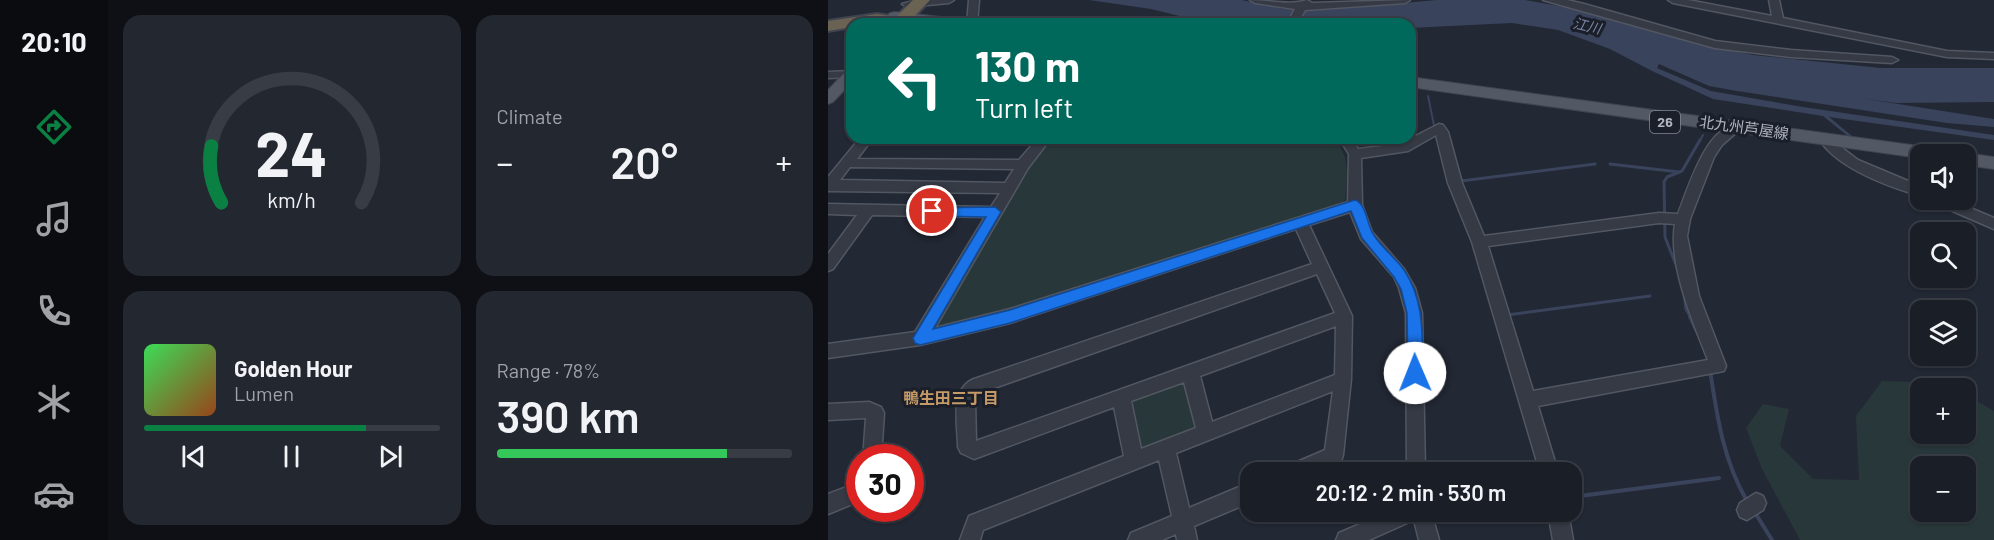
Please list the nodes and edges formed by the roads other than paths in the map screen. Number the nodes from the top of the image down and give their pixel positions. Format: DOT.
graph roads {
  1 [pos="949,0"];
  2 [pos="974,0"];
  3 [pos="1255,0"];
  4 [pos="1312,0"];
  5 [pos="1405,0"];
  6 [pos="1548,0"];
  7 [pos="1673,0"];
  8 [pos="1774,0"];
  9 [pos="903,13"];
  10 [pos="1296,16"];
  11 [pos="884,18"];
  12 [pos="934,18"];
  13 [pos="972,18"];
  14 [pos="1778,21"];
  15 [pos="846,23"];
  16 [pos="828,24"];
  17 [pos="1878,40"];
  18 [pos="1994,56"];
  19 [pos="844,74"];
  20 [pos="1416,83"];
  21 [pos="828,86"];
  22 [pos="1416,89"];
  23 [pos="828,99"];
  24 [pos="1732,132"];
  25 [pos="1416,141"];
  26 [pos="1827,142"];
  27 [pos="862,144"];
  28 [pos="1040,144"];
  29 [pos="1349,144"];
  30 [pos="1410,144"];
  31 [pos="1910,151"];
  32 [pos="1355,154"];
  33 [pos="1910,157"];
  34 [pos="1976,161"];
  35 [pos="848,163"];
  36 [pos="1994,163"];
  37 [pos="1023,165"];
  38 [pos="1976,167"];
  39 [pos="1994,169"];
  40 [pos="828,185"];
  41 [pos="1910,187"];
  42 [pos="1009,188"];
  43 [pos="1355,205"];
  44 [pos="828,209"];
  45 [pos="868,210"];
  46 [pos="1962,210"];
  47 [pos="995,212"];
  48 [pos="1683,219"];
  49 [pos="1300,222"];
  50 [pos="1994,224"];
  51 [pos="1479,242"];
  52 [pos="828,265"];
  53 [pos="1320,267"];
  54 [pos="1344,316"];
  55 [pos="920,338"];
  56 [pos="828,351"];
  57 [pos="1190,372"];
  58 [pos="1343,379"];
  59 [pos="1121,397"];
  60 [pos="1527,400"];
  61 [pos="828,412"];
  62 [pos="1206,431"];
  63 [pos="873,444"];
  64 [pos="1165,447"];
  65 [pos="1134,460"];
  66 [pos="1318,462"];
  67 [pos="1416,462"];
  68 [pos="1546,462"];
  69 [pos="846,497"];
  70 [pos="1240,498"];
  71 [pos="828,504"];
  72 [pos="1387,522"];
  73 [pos="1424,522"];
  74 [pos="1560,522"];
  75 [pos="1185,531"];
  76 [pos="970,540"];
  77 [pos="1138,540"];
  78 [pos="1346,540"];
  79 [pos="1429,540"];
  80 [pos="1563,540"];
  1 -- 9 [label="street"];
  2 -- 13 [label="street"];
  3 -- 10 [label="street"];
  4 -- 10 [label="street"];
  5 -- 10 [label="street"];
  6 -- 17 [label="street"];
  7 -- 14 [label="street"];
  8 -- 14 [label="street"];
  9 -- 11 [label="highway"];
  9 -- 12 [label="main road"];
  14 -- 17 [label="street"];
  15 -- 16 [label="highway"];
  17 -- 18 [label="street"];
  19 -- 21 [label="main road"];
  19 -- 23 [label="main road"];
  20 -- 26 [label="main road, 北九州芦屋線 / 26"];
  22 -- 24 [label="main road, 北九州芦屋線 / 26"];
  24 -- 26 [label="main road, 北九州芦屋線 / 26"];
  24 -- 48 [label="street"];
  25 -- 51 [label="street"];
  26 -- 31 [label="main road, 北九州芦屋線 / 26"];
  26 -- 33 [label="main road, 北九州芦屋線 / 26"];
  26 -- 41 [label="street"];
  27 -- 35 [label="street"];
  28 -- 37 [label="street"];
  29 -- 32 [label="street"];
  30 -- 32 [label="street"];
  32 -- 43 [label="street"];
  34 -- 36 [label="main road"];
  35 -- 37 [label="street"];
  35 -- 40 [label="street"];
  37 -- 42 [label="street"];
  38 -- 39 [label="main road"];
  40 -- 42 [label="street"];
  42 -- 47 [label="street"];
  43 -- 49 [label="street"];
  43 -- 67 [label="street"];
  44 -- 45 [label="street"];
  45 -- 47 [label="street"];
  45 -- 52 [label="street"];
  46 -- 50 [label="street"];
  47 -- 55 [label="street"];
  48 -- 51 [label="street"];
  48 -- 60 [label="street"];
  49 -- 53 [label="street"];
  49 -- 55 [label="street"];
  51 -- 60 [label="street"];
  53 -- 54 [label="street"];
  53 -- 59 [label="street"];
  54 -- 57 [label="street"];
  54 -- 58 [label="street"];
  55 -- 56 [label="street"];
  57 -- 59 [label="street"];
  57 -- 62 [label="street"];
  58 -- 62 [label="street"];
  58 -- 66 [label="street"];
  59 -- 65 [label="street"];
  60 -- 68 [label="street"];
  61 -- 63 [label="street"];
  62 -- 64 [label="street"];
  64 -- 65 [label="street"];
  64 -- 75 [label="street"];
  65 -- 76 [label="street"];
  69 -- 71 [label="street"];
  70 -- 75 [label="street"];
  72 -- 78 [label="street"];
  73 -- 79 [label="street"];
  74 -- 80 [label="street"];
  75 -- 77 [label="street"];
}
